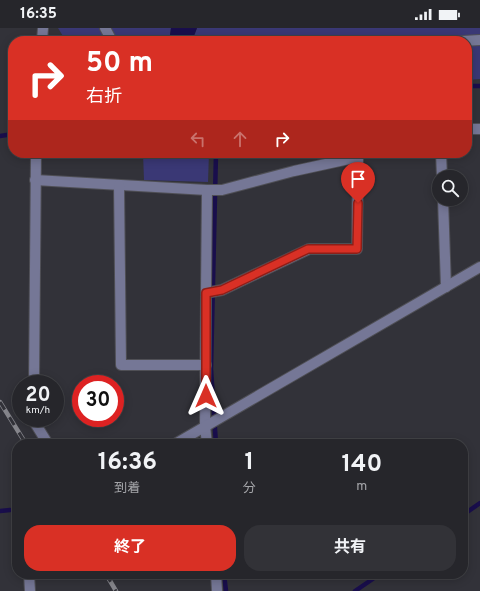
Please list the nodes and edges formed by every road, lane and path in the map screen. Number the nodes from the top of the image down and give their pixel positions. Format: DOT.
graph roads {
  1 [pos="36,158"];
  2 [pos="354,158"];
  3 [pos="358,158"];
  4 [pos="441,158"];
  5 [pos="442,170"];
  6 [pos="35,180"];
  7 [pos="119,185"];
  8 [pos="213,190"];
  9 [pos="443,206"];
  10 [pos="480,267"];
  11 [pos="446,287"];
  12 [pos="208,293"];
  13 [pos="206,365"];
  14 [pos="34,375"];
  15 [pos="208,425"];
  16 [pos="37,427"];
  17 [pos="45,439"];
  18 [pos="183,439"];
  19 [pos="207,439"];
  20 [pos="29,579"];
  21 [pos="217,579"];
  22 [pos="30,591"];
  23 [pos="218,591"];
  1 -- 6 [label="street"];
  2 -- 8 [label="street"];
  3 -- 12 [label="street"];
  4 -- 5 [label="street"];
  6 -- 7 [label="street"];
  6 -- 14 [label="street"];
  7 -- 8 [label="street"];
  7 -- 13 [label="street"];
  8 -- 12 [label="street"];
  9 -- 11 [label="street"];
  10 -- 11 [label="street"];
  11 -- 15 [label="street"];
  12 -- 13 [label="street"];
  13 -- 15 [label="street"];
  15 -- 18 [label="street"];
  15 -- 19 [label="street"];
  16 -- 17 [label="street"];
  20 -- 22 [label="street"];
  21 -- 23 [label="street"];
}
